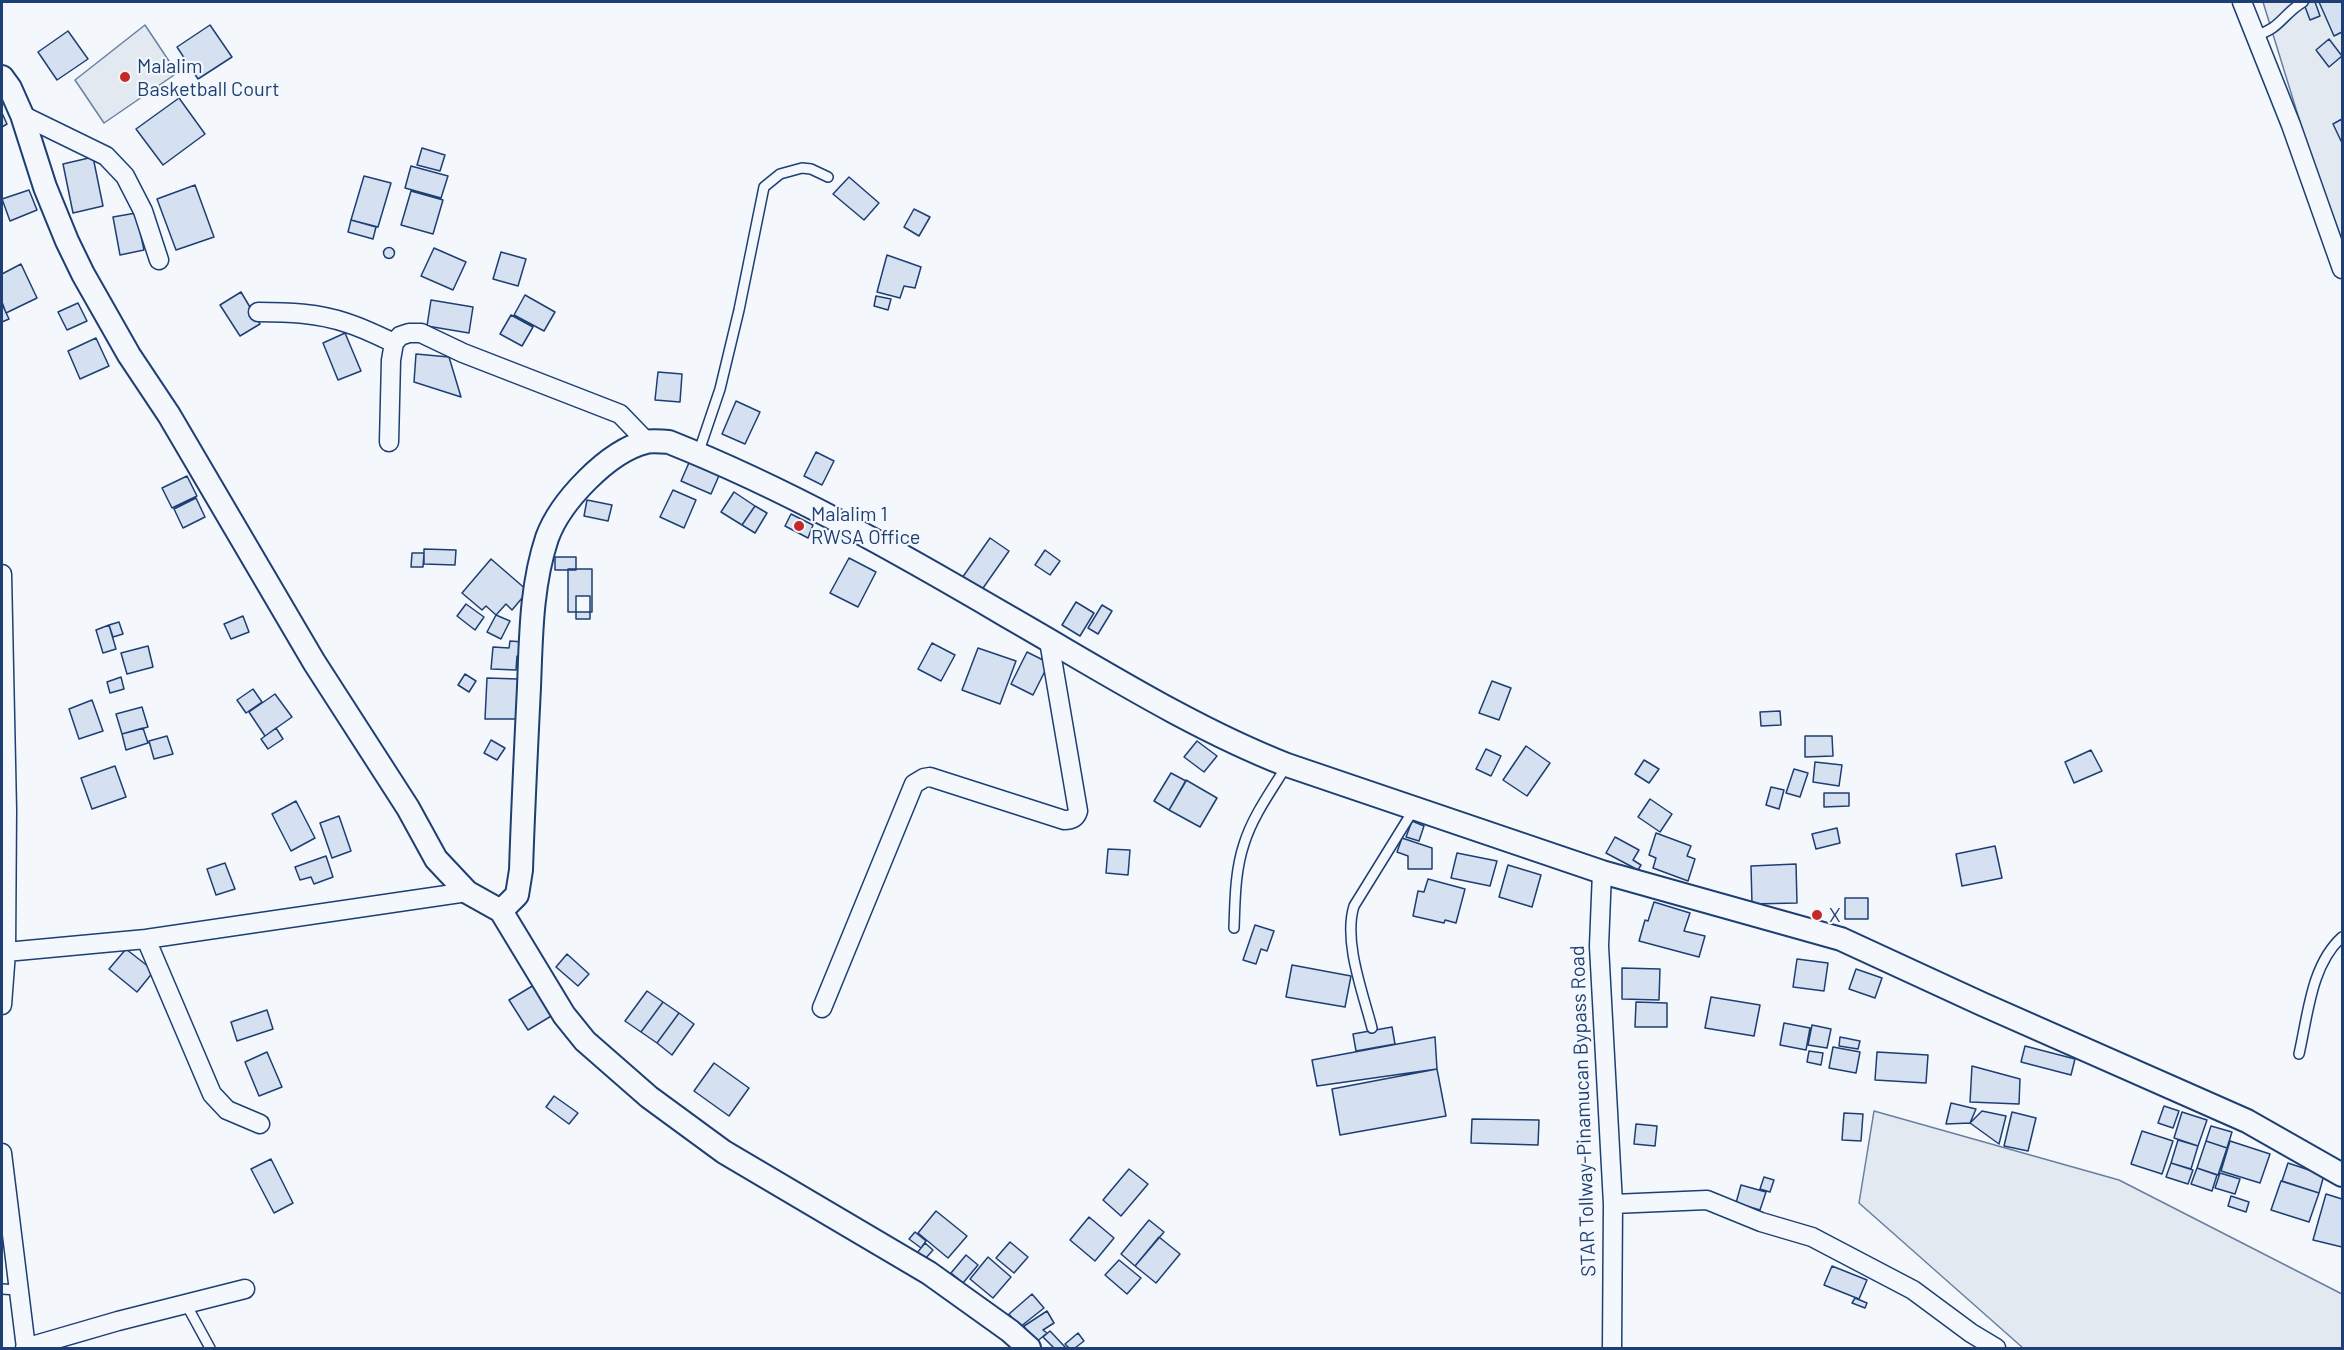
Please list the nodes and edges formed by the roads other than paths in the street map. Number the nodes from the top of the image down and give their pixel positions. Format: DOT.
graph roads {
  1 [pos="2242,2"];
  2 [pos="2303,2"];
  3 [pos="2256,35"];
  4 [pos="2,77"];
  5 [pos="22,115"];
  6 [pos="828,177"];
  7 [pos="159,260"];
  8 [pos="2343,269"];
  9 [pos="258,312"];
  10 [pos="394,343"];
  11 [pos="389,442"];
  12 [pos="648,442"];
  13 [pos="698,454"];
  14 [pos="2,573"];
  15 [pos="1049,641"];
  16 [pos="1287,765"];
  17 [pos="1415,807"];
  18 [pos="1602,872"];
  19 [pos="467,892"];
  20 [pos="501,911"];
  21 [pos="1234,928"];
  22 [pos="2343,937"];
  23 [pos="146,939"];
  24 [pos="6,952"];
  25 [pos="2,1005"];
  26 [pos="822,1008"];
  27 [pos="1372,1028"];
  28 [pos="2300,1054"];
  29 [pos="260,1124"];
  30 [pos="2,1153"];
  31 [pos="2343,1175"];
  32 [pos="1613,1204"];
  33 [pos="245,1289"];
  34 [pos="10,1290"];
  35 [pos="186,1304"];
  36 [pos="25,1348"];
  37 [pos="210,1348"];
  38 [pos="1029,1348"];
  39 [pos="1612,1348"];
  40 [pos="1996,1348"];
  1 -- 3 [label="street"];
  2 -- 3 [label="lane"];
  3 -- 8 [label="street"];
  4 -- 5 [label="street"];
  5 -- 7 [label="street"];
  5 -- 19 [label="street"];
  6 -- 13 [label="lane"];
  9 -- 10 [label="street"];
  10 -- 11 [label="street"];
  10 -- 12 [label="street"];
  12 -- 13 [label="street"];
  12 -- 20 [label="street"];
  13 -- 15 [label="street"];
  14 -- 24 [label="street"];
  15 -- 16 [label="street"];
  15 -- 26 [label="street"];
  16 -- 17 [label="street"];
  16 -- 21 [label="lane"];
  17 -- 18 [label="street"];
  17 -- 27 [label="lane"];
  18 -- 31 [label="street"];
  18 -- 32 [label="street, STAR Tollway-Pinamucan Bypass Road"];
  19 -- 20 [label="street"];
  19 -- 23 [label="street"];
  20 -- 38 [label="street"];
  22 -- 28 [label="lane"];
  23 -- 24 [label="street"];
  23 -- 29 [label="street"];
  24 -- 25 [label="street"];
  30 -- 34 [label="street"];
  32 -- 39 [label="street, STAR Tollway-Pinamucan Bypass Road"];
  32 -- 40 [label="street"];
  33 -- 35 [label="street"];
  34 -- 36 [label="street"];
  35 -- 36 [label="street"];
  35 -- 37 [label="lane"];
}
